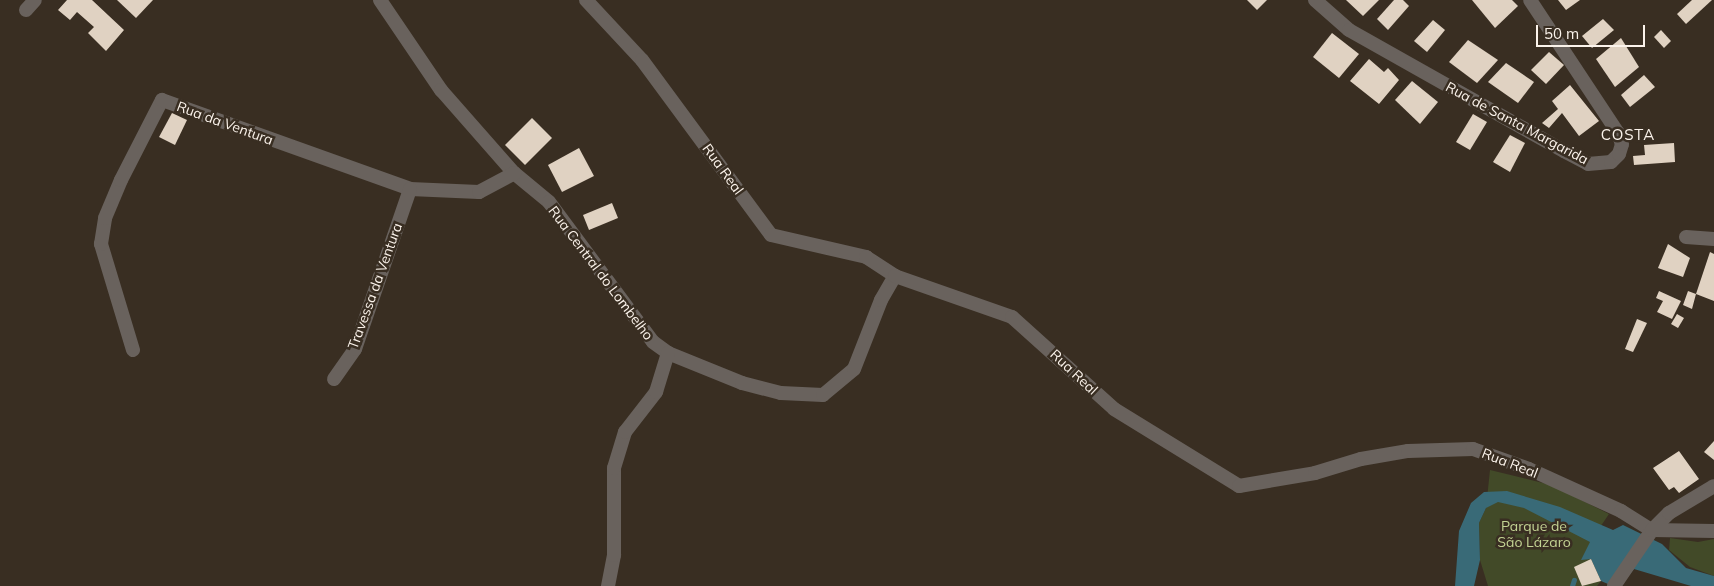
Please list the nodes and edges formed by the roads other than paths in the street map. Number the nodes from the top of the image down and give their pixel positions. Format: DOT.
graph roads {
  1 [pos="380,0"];
  2 [pos="586,0"];
  3 [pos="1315,0"];
  4 [pos="1530,0"];
  5 [pos="514,173"];
  6 [pos="410,189"];
  7 [pos="1686,236"];
  8 [pos="1714,239"];
  9 [pos="895,276"];
  10 [pos="133,350"];
  11 [pos="668,352"];
  12 [pos="334,379"];
  13 [pos="1714,486"];
  14 [pos="1714,531"];
  15 [pos="1650,533"];
  16 [pos="608,586"];
  17 [pos="1614,586"];
  1 -- 5 [label="street, Rua Central do Lombelho"];
  2 -- 9 [label="street, Rua Real"];
  3 -- 4 [label="street, Rua de Santa Margarida"];
  5 -- 6 [label="street, Rua da Ventura"];
  5 -- 11 [label="street, Rua Central do Lombelho"];
  6 -- 10 [label="street, Rua da Ventura"];
  6 -- 12 [label="street, Travessa da Ventura"];
  7 -- 8 [label="street"];
  9 -- 11 [label="street, Rua Central do Lombelho"];
  9 -- 15 [label="street, Rua Real"];
  11 -- 16 [label="street"];
  13 -- 15 [label="street"];
  14 -- 15 [label="street"];
  15 -- 17 [label="street"];
}
